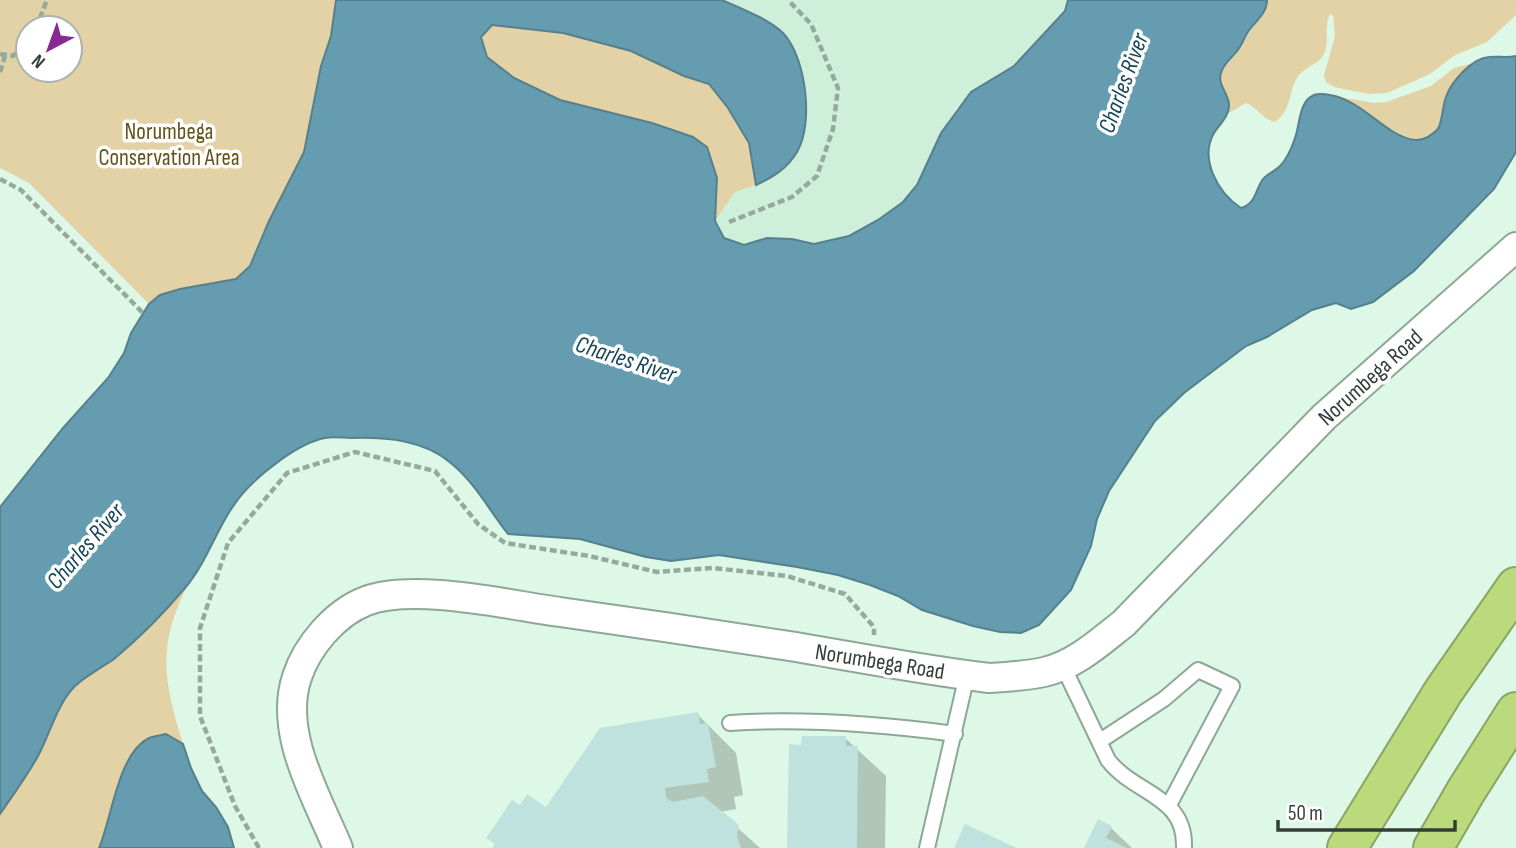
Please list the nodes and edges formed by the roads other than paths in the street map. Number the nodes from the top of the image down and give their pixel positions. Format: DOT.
graph roads {
  1 [pos="1516,247"];
  2 [pos="1516,587"];
  3 [pos="1063,666"];
  4 [pos="967,675"];
  5 [pos="1516,712"];
  6 [pos="730,723"];
  7 [pos="955,734"];
  8 [pos="1100,741"];
  9 [pos="1516,756"];
  10 [pos="1169,805"];
  11 [pos="1433,847"];
  12 [pos="338,848"];
  13 [pos="928,848"];
  14 [pos="1184,848"];
  15 [pos="1347,848"];
  1 -- 3 [label="street, Norumbega Road"];
  2 -- 15 [label="highway"];
  3 -- 4 [label="street, Norumbega Road"];
  3 -- 8 [label="lane"];
  4 -- 7 [label="lane"];
  4 -- 12 [label="street, Norumbega Road"];
  5 -- 11 [label="highway"];
  6 -- 7 [label="lane"];
  7 -- 13 [label="lane"];
  8 -- 10 [label="lane"];
  8 -- 10 [label="lane"];
  9 -- 11 [label="highway"];
  10 -- 14 [label="lane"];
}
